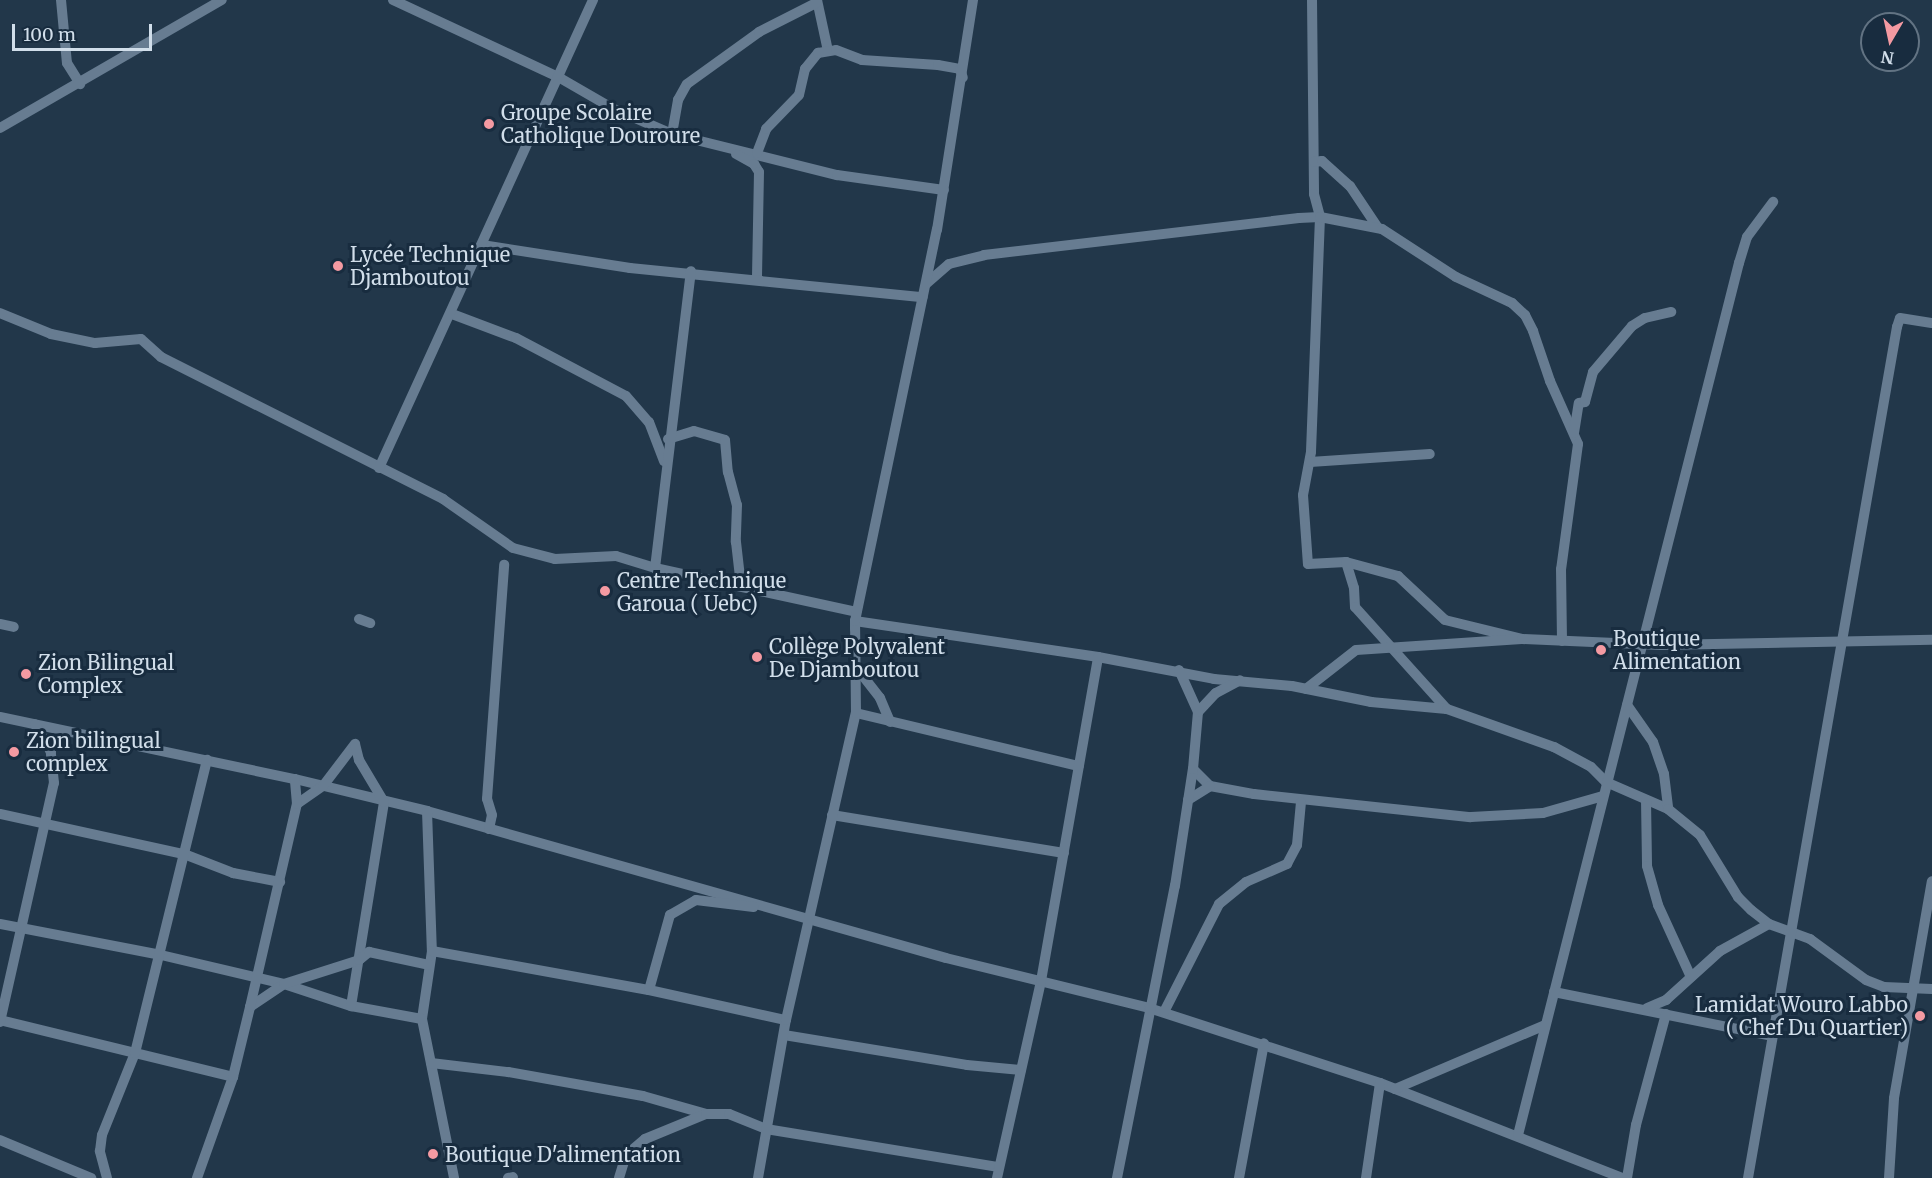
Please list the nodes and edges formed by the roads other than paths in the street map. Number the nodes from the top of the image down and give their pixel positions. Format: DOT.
graph roads {
  1 [pos="61,0"];
  2 [pos="222,0"];
  3 [pos="393,0"];
  4 [pos="593,0"];
  5 [pos="973,0"];
  6 [pos="1312,0"];
  7 [pos="817,2"];
  8 [pos="828,51"];
  9 [pos="560,78"];
  10 [pos="963,78"];
  11 [pos="80,84"];
  12 [pos="0,128"];
  13 [pos="672,134"];
  14 [pos="730,151"];
  15 [pos="758,153"];
  16 [pos="1314,162"];
  17 [pos="944,190"];
  18 [pos="1773,202"];
  19 [pos="1320,217"];
  20 [pos="1378,228"];
  21 [pos="482,245"];
  22 [pos="691,271"];
  23 [pos="757,279"];
  24 [pos="926,284"];
  25 [pos="923,297"];
  26 [pos="1671,312"];
  27 [pos="0,313"];
  28 [pos="452,314"];
  29 [pos="1932,323"];
  30 [pos="1574,434"];
  31 [pos="668,439"];
  32 [pos="1430,454"];
  33 [pos="1310,462"];
  34 [pos="665,464"];
  35 [pos="379,468"];
  36 [pos="1346,562"];
  37 [pos="504,565"];
  38 [pos="655,568"];
  39 [pos="741,586"];
  40 [pos="855,617"];
  41 [pos="0,624"];
  42 [pos="14,627"];
  43 [pos="1522,639"];
  44 [pos="1842,640"];
  45 [pos="1932,640"];
  46 [pos="1562,641"];
  47 [pos="1642,644"];
  48 [pos="1390,647"];
  49 [pos="1098,657"];
  50 [pos="1179,670"];
  51 [pos="860,671"];
  52 [pos="1242,679"];
  53 [pos="1306,689"];
  54 [pos="1626,705"];
  55 [pos="1447,709"];
  56 [pos="1198,712"];
  57 [pos="858,714"];
  58 [pos="0,717"];
  59 [pos="890,722"];
  60 [pos="35,724"];
  61 [pos="207,760"];
  62 [pos="1079,766"];
  63 [pos="1193,769"];
  64 [pos="295,779"];
  65 [pos="1606,782"];
  66 [pos="323,786"];
  67 [pos="1210,786"];
  68 [pos="1603,796"];
  69 [pos="1188,800"];
  70 [pos="1646,800"];
  71 [pos="384,802"];
  72 [pos="1301,802"];
  73 [pos="297,804"];
  74 [pos="1668,808"];
  75 [pos="427,811"];
  76 [pos="0,814"];
  77 [pos="832,815"];
  78 [pos="44,824"];
  79 [pos="489,828"];
  80 [pos="160,851"];
  81 [pos="1064,853"];
  82 [pos="184,854"];
  83 [pos="179,869"];
  84 [pos="280,882"];
  85 [pos="1932,882"];
  86 [pos="770,906"];
  87 [pos="808,920"];
  88 [pos="0,924"];
  89 [pos="1769,924"];
  90 [pos="20,930"];
  91 [pos="1791,931"];
  92 [pos="432,951"];
  93 [pos="161,955"];
  94 [pos="358,960"];
  95 [pos="429,965"];
  96 [pos="1691,977"];
  97 [pos="256,979"];
  98 [pos="1041,981"];
  99 [pos="284,984"];
  100 [pos="1912,989"];
  101 [pos="1932,989"];
  102 [pos="649,990"];
  103 [pos="1554,992"];
  104 [pos="351,1006"];
  105 [pos="250,1007"];
  106 [pos="1149,1008"];
  107 [pos="1644,1009"];
  108 [pos="1164,1012"];
  109 [pos="1665,1014"];
  110 [pos="422,1019"];
  111 [pos="786,1020"];
  112 [pos="0,1021"];
  113 [pos="1545,1025"];
  114 [pos="784,1035"];
  115 [pos="1772,1036"];
  116 [pos="1264,1043"];
  117 [pos="135,1053"];
  118 [pos="431,1063"];
  119 [pos="1021,1070"];
  120 [pos="233,1077"];
  121 [pos="1380,1083"];
  122 [pos="1395,1089"];
  123 [pos="706,1114"];
  124 [pos="766,1129"];
  125 [pos="1518,1135"];
  126 [pos="0,1140"];
  127 [pos="998,1173"];
  128 [pos="1617,1177"];
  129 [pos="91,1178"];
  130 [pos="107,1178"];
  131 [pos="197,1178"];
  132 [pos="454,1178"];
  133 [pos="619,1178"];
  134 [pos="758,1178"];
  135 [pos="1117,1178"];
  136 [pos="1239,1178"];
  137 [pos="1366,1178"];
  138 [pos="1627,1178"];
  139 [pos="1748,1178"];
  140 [pos="1889,1178"];
  1 -- 11 [label="street"];
  2 -- 11 [label="street"];
  3 -- 9 [label="street"];
  4 -- 9 [label="street"];
  5 -- 10 [label="street"];
  6 -- 16 [label="street"];
  7 -- 8 [label="street"];
  7 -- 13 [label="street"];
  8 -- 10 [label="street"];
  8 -- 15 [label="street"];
  9 -- 13 [label="street"];
  9 -- 21 [label="street"];
  10 -- 17 [label="street"];
  11 -- 12 [label="street"];
  13 -- 14 [label="street"];
  14 -- 15 [label="street"];
  14 -- 23 [label="street"];
  15 -- 17 [label="street"];
  16 -- 19 [label="street"];
  16 -- 20 [label="street"];
  17 -- 24 [label="street"];
  18 -- 47 [label="street"];
  19 -- 20 [label="street"];
  19 -- 24 [label="street"];
  19 -- 33 [label="street"];
  20 -- 30 [label="street"];
  21 -- 22 [label="street"];
  21 -- 28 [label="street"];
  22 -- 23 [label="street"];
  22 -- 31 [label="street"];
  23 -- 25 [label="street"];
  24 -- 25 [label="street"];
  25 -- 40 [label="street"];
  26 -- 30 [label="street"];
  27 -- 35 [label="street"];
  28 -- 34 [label="street"];
  28 -- 35 [label="street"];
  29 -- 44 [label="street"];
  30 -- 46 [label="street"];
  31 -- 34 [label="street"];
  31 -- 39 [label="street"];
  32 -- 33 [label="street"];
  33 -- 36 [label="street"];
  34 -- 38 [label="street"];
  35 -- 38 [label="street"];
  36 -- 43 [label="street"];
  36 -- 48 [label="street"];
  37 -- 79 [label="street"];
  38 -- 39 [label="street"];
  39 -- 40 [label="street"];
  40 -- 49 [label="street"];
  40 -- 51 [label="street"];
  40 -- 57 [label="street"];
  41 -- 42 [label="street"];
  43 -- 46 [label="street"];
  43 -- 48 [label="street"];
  44 -- 45 [label="street"];
  44 -- 47 [label="street"];
  44 -- 91 [label="street"];
  46 -- 47 [label="street"];
  47 -- 54 [label="street"];
  48 -- 53 [label="street"];
  48 -- 55 [label="street"];
  49 -- 50 [label="street"];
  49 -- 62 [label="street"];
  50 -- 52 [label="street"];
  50 -- 56 [label="street"];
  51 -- 57 [label="street"];
  51 -- 59 [label="street"];
  52 -- 53 [label="street"];
  52 -- 56 [label="street"];
  53 -- 55 [label="street"];
  54 -- 65 [label="street"];
  54 -- 74 [label="street"];
  55 -- 65 [label="street"];
  56 -- 63 [label="street"];
  57 -- 59 [label="street"];
  57 -- 77 [label="street"];
  58 -- 60 [label="street"];
  59 -- 62 [label="street"];
  60 -- 61 [label="street"];
  60 -- 78 [label="street"];
  61 -- 64 [label="street"];
  61 -- 82 [label="street"];
  62 -- 81 [label="street"];
  63 -- 67 [label="street"];
  63 -- 69 [label="street"];
  64 -- 66 [label="street"];
  64 -- 73 [label="street"];
  65 -- 68 [label="street"];
  65 -- 70 [label="street"];
  66 -- 71 [label="street"];
  66 -- 71 [label="street"];
  66 -- 73 [label="street"];
  67 -- 69 [label="street"];
  67 -- 72 [label="street"];
  68 -- 72 [label="street"];
  68 -- 103 [label="street"];
  69 -- 106 [label="street"];
  70 -- 74 [label="street"];
  70 -- 96 [label="street"];
  71 -- 75 [label="street"];
  71 -- 94 [label="street"];
  72 -- 108 [label="street"];
  73 -- 84 [label="street"];
  74 -- 89 [label="street"];
  75 -- 79 [label="street"];
  75 -- 92 [label="street"];
  76 -- 78 [label="street"];
  77 -- 81 [label="street"];
  77 -- 87 [label="street"];
  78 -- 80 [label="street"];
  78 -- 90 [label="street"];
  79 -- 86 [label="street"];
  80 -- 82 [label="street"];
  80 -- 83 [label="street"];
  81 -- 98 [label="street"];
  82 -- 83 [label="street"];
  82 -- 84 [label="street"];
  83 -- 93 [label="street"];
  84 -- 97 [label="street"];
  85 -- 100 [label="street"];
  86 -- 87 [label="street"];
  86 -- 102 [label="street"];
  87 -- 98 [label="street"];
  87 -- 111 [label="street"];
  88 -- 90 [label="street"];
  89 -- 91 [label="street"];
  89 -- 96 [label="street"];
  90 -- 93 [label="street"];
  90 -- 112 [label="street"];
  91 -- 100 [label="street"];
  91 -- 115 [label="street"];
  92 -- 95 [label="street"];
  92 -- 102 [label="street"];
  93 -- 97 [label="street"];
  93 -- 117 [label="street"];
  94 -- 95 [label="street"];
  94 -- 99 [label="street"];
  94 -- 104 [label="street"];
  95 -- 110 [label="street"];
  96 -- 107 [label="street"];
  97 -- 99 [label="street"];
  97 -- 105 [label="street"];
  98 -- 106 [label="street"];
  98 -- 119 [label="street"];
  99 -- 104 [label="street"];
  99 -- 105 [label="street"];
  100 -- 101 [label="street"];
  100 -- 140 [label="street"];
  102 -- 111 [label="street"];
  103 -- 107 [label="street"];
  103 -- 113 [label="street"];
  104 -- 110 [label="street"];
  105 -- 120 [label="street"];
  106 -- 108 [label="street"];
  106 -- 135 [label="street"];
  107 -- 109 [label="street"];
  108 -- 116 [label="street"];
  109 -- 115 [label="street"];
  109 -- 138 [label="street"];
  110 -- 118 [label="street"];
  111 -- 114 [label="street"];
  112 -- 117 [label="street"];
  113 -- 122 [label="street"];
  113 -- 125 [label="street"];
  114 -- 119 [label="street"];
  114 -- 124 [label="street"];
  115 -- 139 [label="street"];
  116 -- 121 [label="street"];
  116 -- 136 [label="street"];
  117 -- 120 [label="street"];
  117 -- 130 [label="street"];
  118 -- 123 [label="street"];
  118 -- 132 [label="street"];
  119 -- 127 [label="street"];
  120 -- 131 [label="street"];
  121 -- 122 [label="street"];
  121 -- 137 [label="street"];
  122 -- 125 [label="street"];
  123 -- 124 [label="street"];
  123 -- 133 [label="street"];
  124 -- 127 [label="street"];
  124 -- 134 [label="street"];
  125 -- 128 [label="street"];
  126 -- 129 [label="street"];
}
